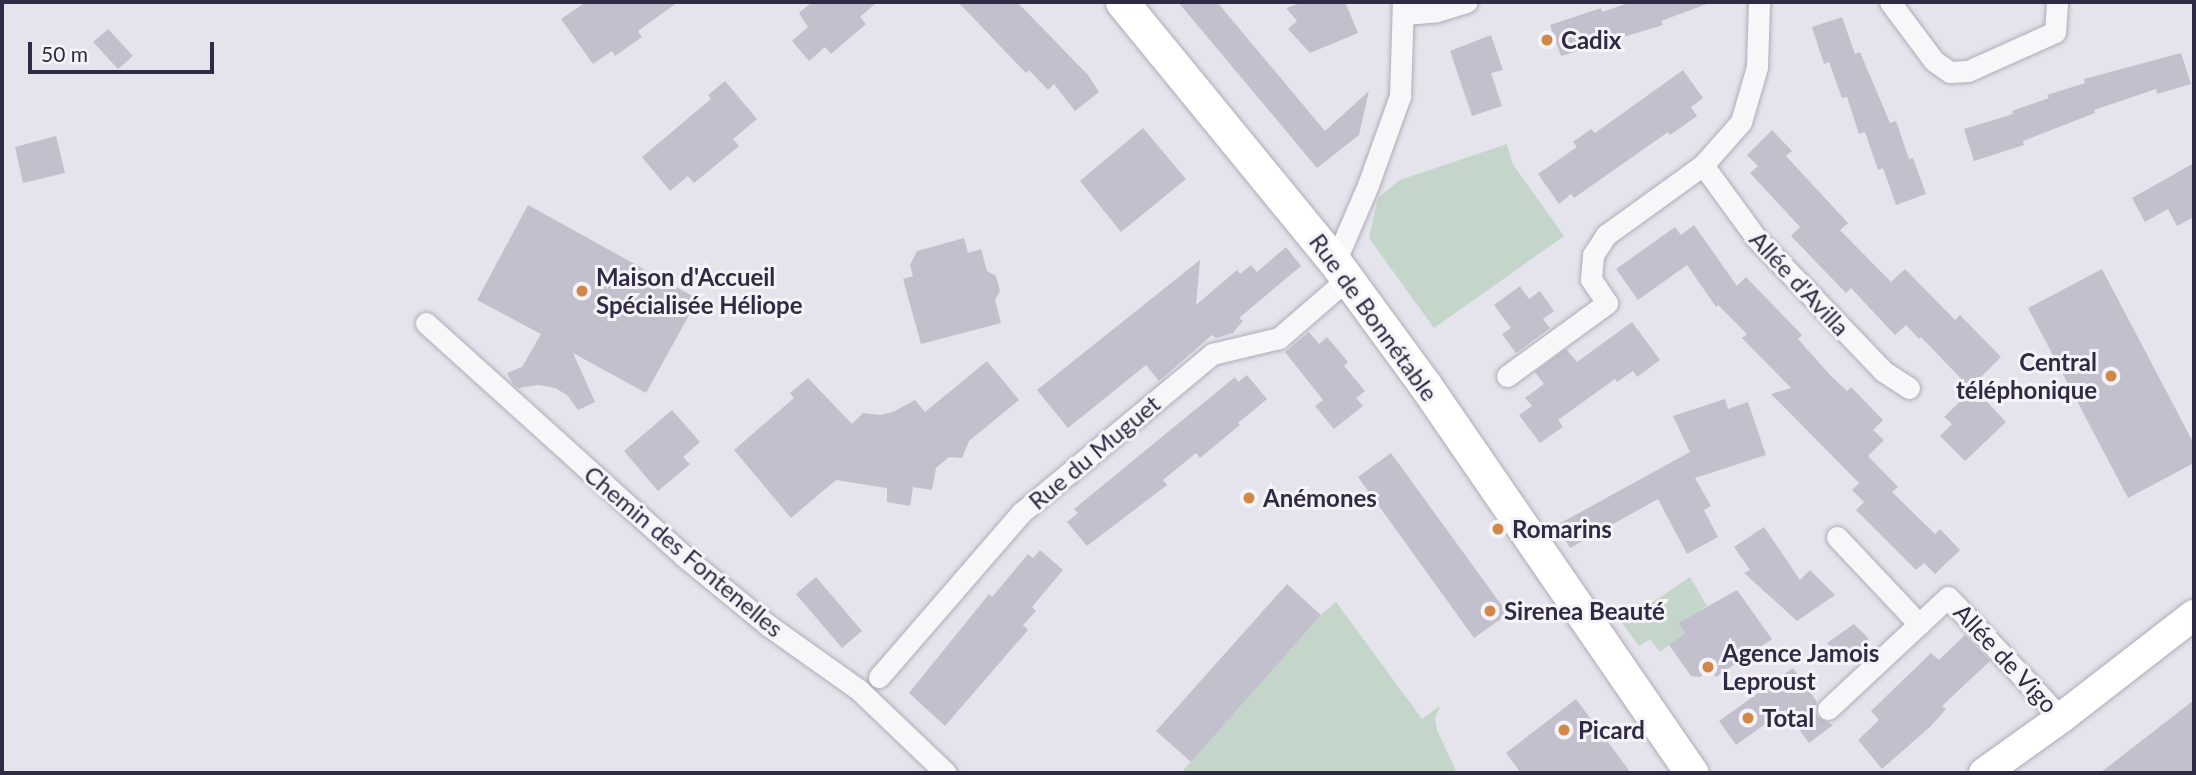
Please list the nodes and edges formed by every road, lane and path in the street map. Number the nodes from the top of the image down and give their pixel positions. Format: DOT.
graph roads {
  1 [pos="1122,2"];
  2 [pos="1466,2"];
  3 [pos="1759,2"];
  4 [pos="1890,2"];
  5 [pos="2057,2"];
  6 [pos="1404,8"];
  7 [pos="1703,165"];
  8 [pos="1341,271"];
  9 [pos="426,323"];
  10 [pos="1507,376"];
  11 [pos="1909,388"];
  12 [pos="1837,537"];
  13 [pos="2194,615"];
  14 [pos="1919,624"];
  15 [pos="1606,647"];
  16 [pos="879,677"];
  17 [pos="1828,709"];
  18 [pos="2062,718"];
  19 [pos="946,773"];
  20 [pos="1692,773"];
  21 [pos="1708,773"];
  22 [pos="1984,773"];
  1 -- 8 [label="main road, Rue de Bonnétable"];
  2 -- 6 [label="street"];
  3 -- 7 [label="street"];
  4 -- 5 [label="street"];
  6 -- 8 [label="street"];
  7 -- 10 [label="street"];
  7 -- 11 [label="street, Allée d'Avilla"];
  8 -- 15 [label="main road, Rue de Bonnétable"];
  8 -- 16 [label="street, Rue du Muguet"];
  9 -- 19 [label="street, Chemin des Fontenelles"];
  12 -- 14 [label="street, Allée de Vigo"];
  13 -- 18 [label="street"];
  14 -- 17 [label="street, Allée de Vigo"];
  14 -- 18 [label="street, Allée de Vigo"];
  15 -- 20 [label="main road, Rue de Bonnétable"];
  15 -- 21 [label="main road, Rue de Bonnétable"];
  18 -- 22 [label="street"];
}
